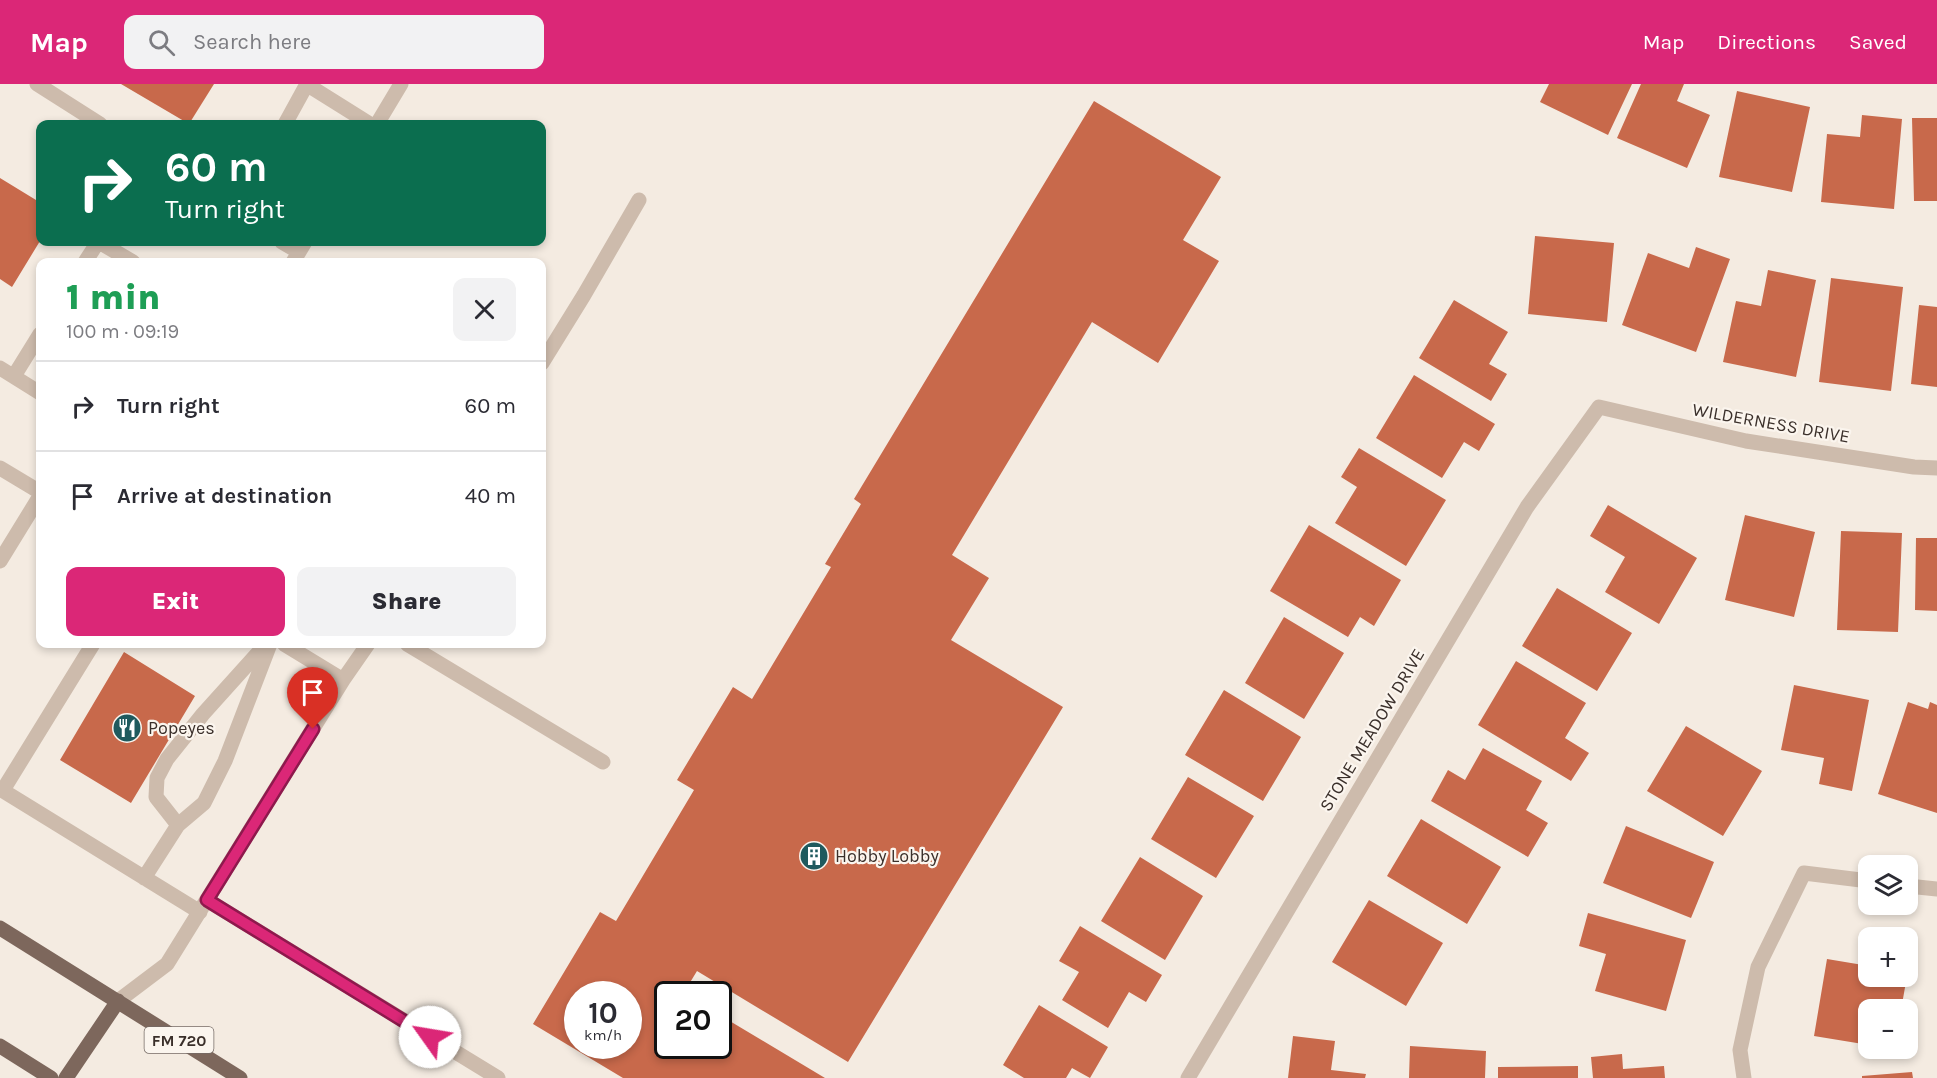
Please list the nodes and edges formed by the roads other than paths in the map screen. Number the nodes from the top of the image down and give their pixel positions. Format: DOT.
graph roads {
  1 [pos="37,84"];
  2 [pos="306,84"];
  3 [pos="401,84"];
  4 [pos="94,120"];
  5 [pos="287,120"];
  6 [pos="364,120"];
  7 [pos="379,120"];
  8 [pos="639,200"];
  9 [pos="106,246"];
  10 [pos="126,258"];
  11 [pos="36,340"];
  12 [pos="546,356"];
  13 [pos="0,368"];
  14 [pos="14,376"];
  15 [pos="36,390"];
  16 [pos="1599,407"];
  17 [pos="0,468"];
  18 [pos="1937,468"];
  19 [pos="36,491"];
  20 [pos="36,501"];
  21 [pos="0,561"];
  22 [pos="90,648"];
  23 [pos="264,648"];
  24 [pos="267,648"];
  25 [pos="291,648"];
  26 [pos="365,648"];
  27 [pos="413,648"];
  28 [pos="343,680"];
  29 [pos="603,762"];
  30 [pos="1,789"];
  31 [pos="178,825"];
  32 [pos="144,878"];
  33 [pos="1858,880"];
  34 [pos="1918,887"];
  35 [pos="1937,889"];
  36 [pos="203,906"];
  37 [pos="0,927"];
  38 [pos="118,1001"];
  39 [pos="0,1046"];
  40 [pos="51,1078"];
  41 [pos="66,1078"];
  42 [pos="240,1078"];
  43 [pos="498,1078"];
  44 [pos="1188,1078"];
  45 [pos="1744,1078"];
  1 -- 4 [label="street"];
  2 -- 5 [label="street"];
  2 -- 6 [label="street"];
  3 -- 7 [label="street"];
  8 -- 12 [label="street"];
  9 -- 10 [label="street"];
  11 -- 14 [label="street"];
  13 -- 14 [label="street"];
  14 -- 15 [label="street"];
  16 -- 18 [label="street, WILDERNESS DRIVE"];
  16 -- 44 [label="street, STONE MEADOW DRIVE"];
  17 -- 19 [label="street"];
  20 -- 21 [label="street"];
  22 -- 30 [label="street"];
  23 -- 31 [label="street"];
  24 -- 31 [label="street"];
  25 -- 28 [label="street"];
  26 -- 28 [label="street"];
  27 -- 29 [label="street"];
  28 -- 36 [label="street"];
  30 -- 32 [label="street"];
  31 -- 32 [label="street"];
  32 -- 36 [label="street"];
  33 -- 45 [label="street"];
  34 -- 35 [label="street"];
  36 -- 38 [label="street"];
  36 -- 43 [label="street"];
  37 -- 38 [label="main road, FM 720"];
  38 -- 41 [label="main road"];
  38 -- 42 [label="main road, FM 720"];
  39 -- 40 [label="main road"];
}
